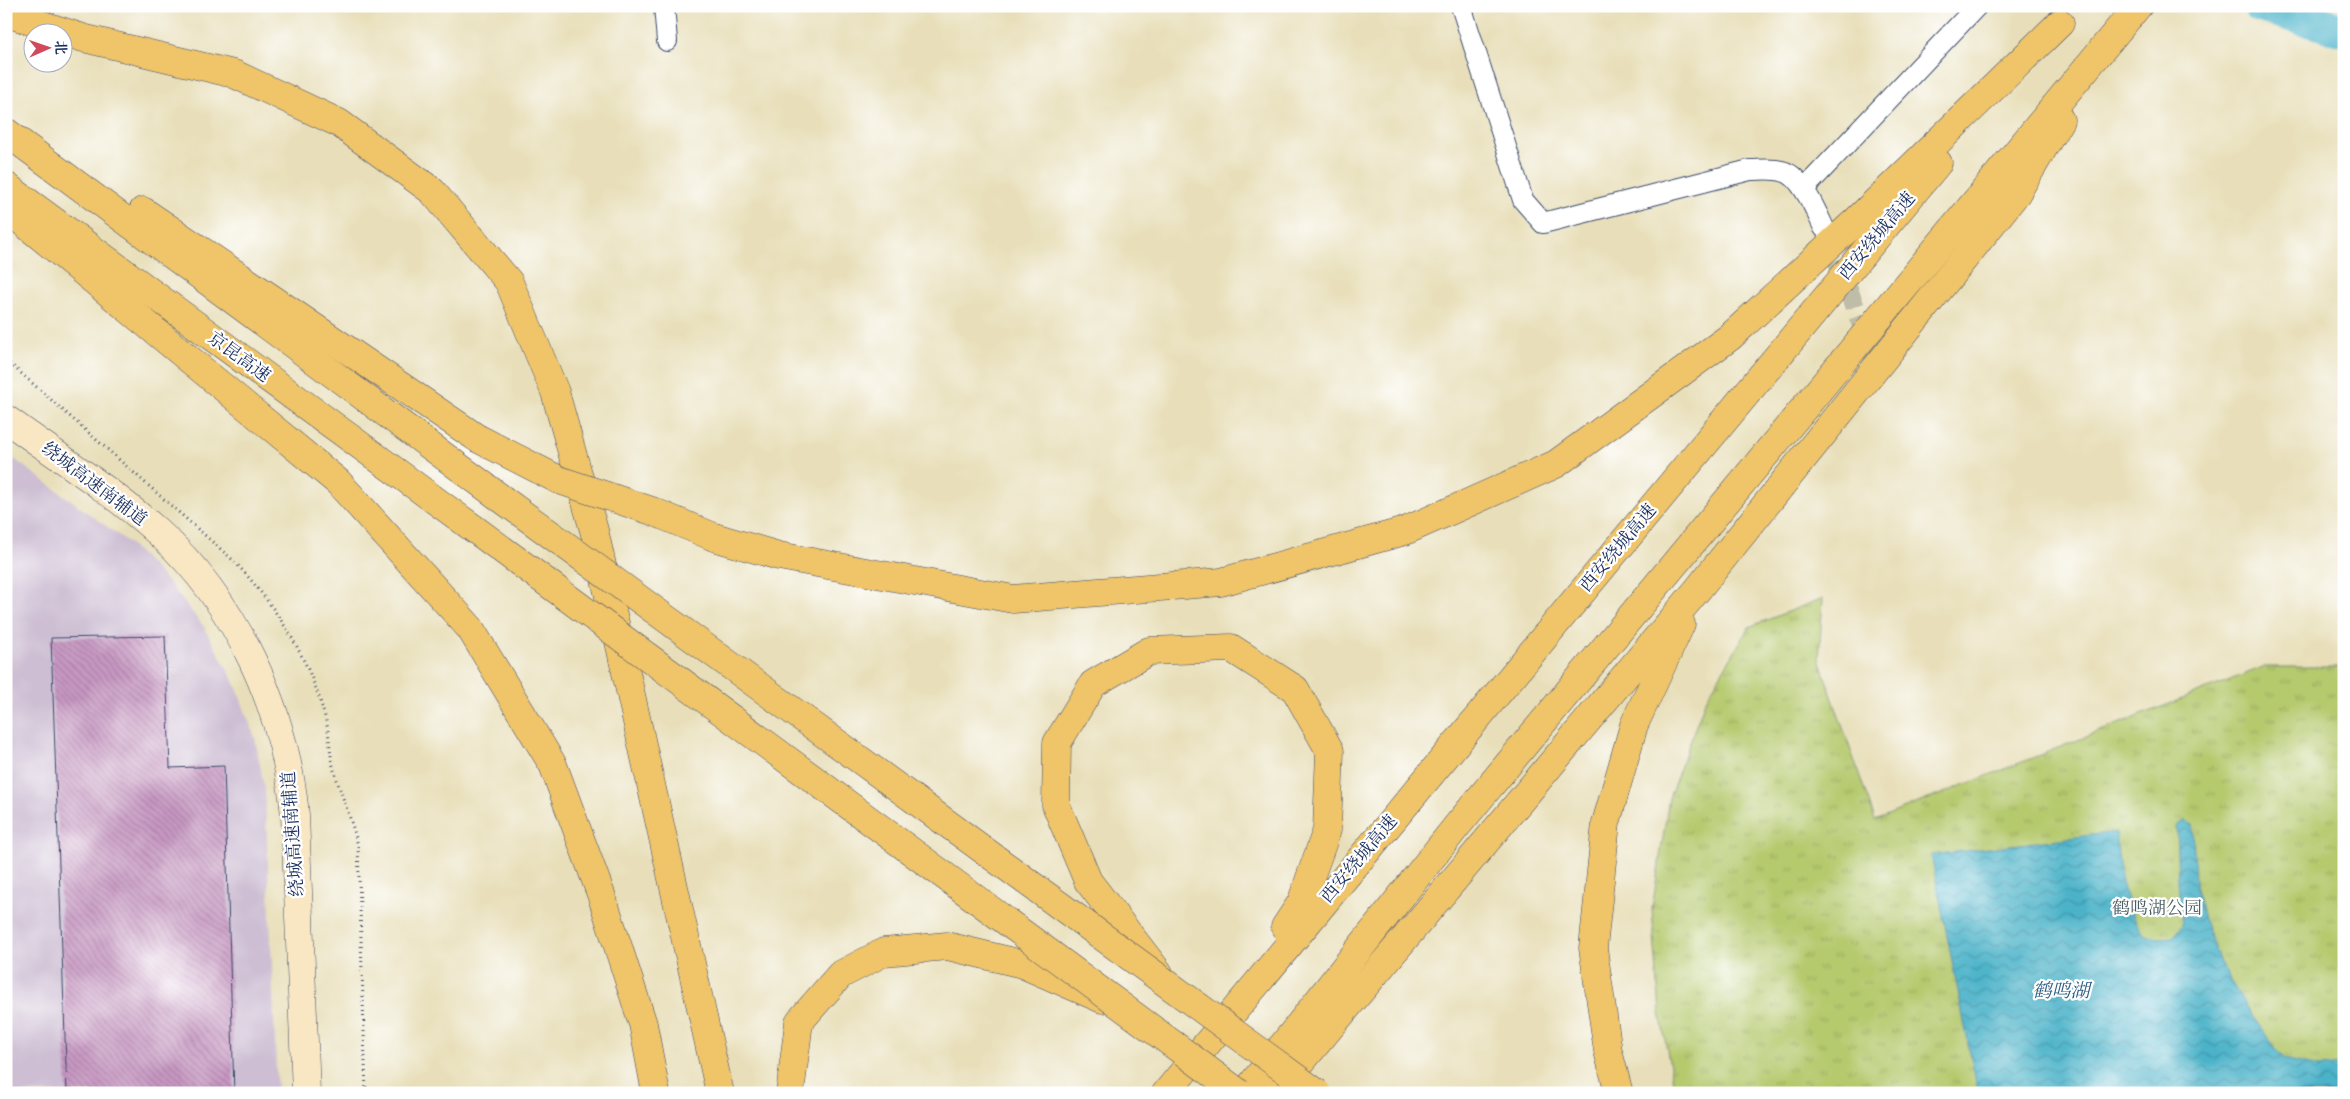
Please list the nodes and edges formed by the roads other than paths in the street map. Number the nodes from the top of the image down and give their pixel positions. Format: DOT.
graph roads {
  1 [pos="664,6"];
  2 [pos="1460,6"];
  3 [pos="1977,6"];
  4 [pos="2138,6"];
  5 [pos="6,13"];
  6 [pos="2067,15"];
  7 [pos="667,42"];
  8 [pos="2100,51"];
  9 [pos="6,118"];
  10 [pos="6,132"];
  11 [pos="6,186"];
  12 [pos="1804,189"];
  13 [pos="6,208"];
  14 [pos="1824,228"];
  15 [pos="6,419"];
  16 [pos="1698,589"];
  17 [pos="1166,982"];
  18 [pos="1129,1011"];
  19 [pos="1168,1088"];
  20 [pos="306,1093"];
  21 [pos="656,1093"];
  22 [pos="720,1093"];
  23 [pos="790,1093"];
  24 [pos="1239,1093"];
  25 [pos="1245,1093"];
  26 [pos="1275,1093"];
  27 [pos="1317,1093"];
  28 [pos="1619,1093"];
  1 -- 7 [label="street"];
  2 -- 12 [label="street"];
  3 -- 12 [label="street"];
  4 -- 8 [label="highway"];
  5 -- 22 [label="highway"];
  6 -- 9 [label="highway, bridge"];
  6 -- 19 [label="highway, 西安绕城高速"];
  8 -- 16 [label="highway"];
  8 -- 25 [label="highway"];
  10 -- 17 [label="highway, bridge"];
  11 -- 18 [label="highway, 京昆高速, bridge"];
  12 -- 14 [label="street"];
  13 -- 21 [label="highway"];
  15 -- 20 [label="street, 绕城高速南辅道"];
  16 -- 26 [label="highway"];
  16 -- 28 [label="highway"];
  17 -- 19 [label="highway"];
  17 -- 27 [label="highway, bridge"];
  18 -- 23 [label="highway, bridge"];
  18 -- 24 [label="highway, bridge"];
}
